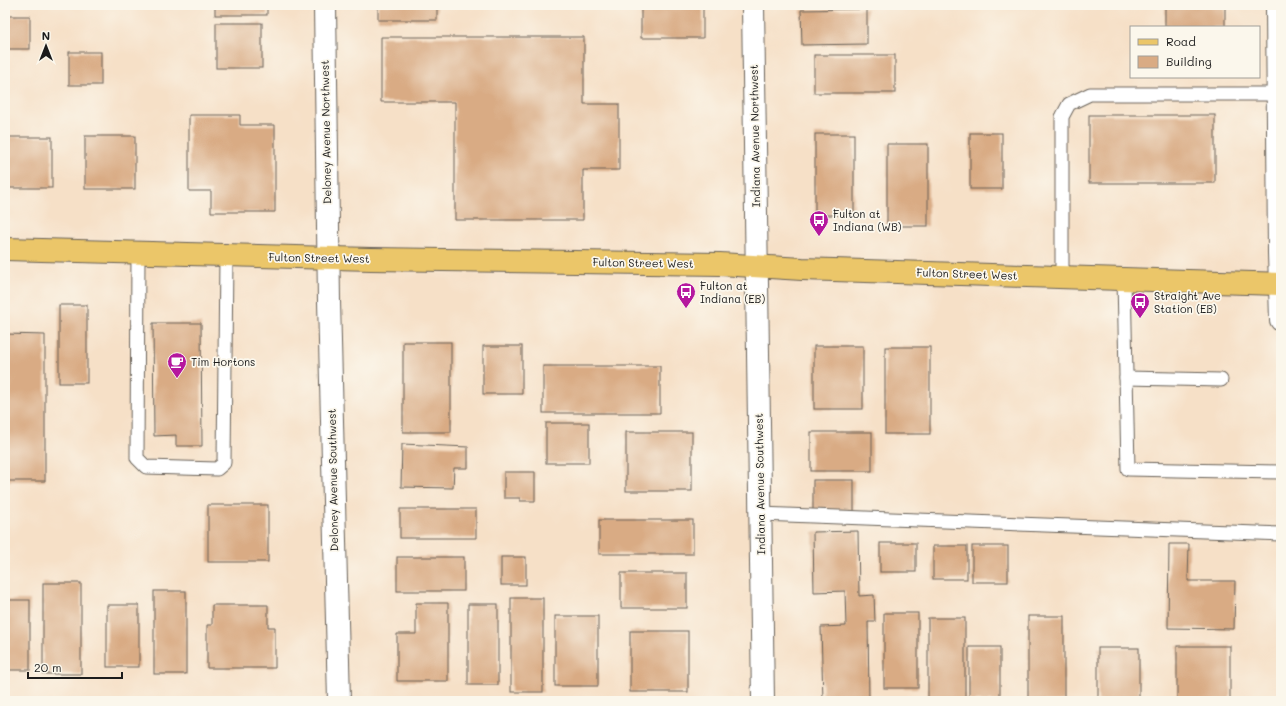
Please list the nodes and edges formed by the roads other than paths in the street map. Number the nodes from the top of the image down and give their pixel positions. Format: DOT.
graph roads {
  1 [pos="325,5"];
  2 [pos="753,5"];
  3 [pos="1277,5"];
  4 [pos="1277,94"];
  5 [pos="5,249"];
  6 [pos="138,253"];
  7 [pos="226,256"];
  8 [pos="328,258"];
  9 [pos="757,267"];
  10 [pos="1062,277"];
  11 [pos="1124,279"];
  12 [pos="1281,284"];
  13 [pos="1281,320"];
  14 [pos="1126,378"];
  15 [pos="1221,380"];
  16 [pos="1281,472"];
  17 [pos="760,514"];
  18 [pos="1281,534"];
  19 [pos="339,701"];
  20 [pos="762,701"];
  1 -- 8 [label="street, Deloney Avenue Northwest"];
  2 -- 9 [label="street, Indiana Avenue Northwest"];
  3 -- 4 [label="street"];
  4 -- 10 [label="lane"];
  4 -- 12 [label="street"];
  5 -- 6 [label="main road, Fulton Street West"];
  6 -- 7 [label="main road, Fulton Street West"];
  6 -- 7 [label="lane"];
  7 -- 8 [label="main road, Fulton Street West"];
  8 -- 9 [label="main road, Fulton Street West"];
  8 -- 19 [label="street, Deloney Avenue Southwest"];
  9 -- 10 [label="main road, Fulton Street West"];
  9 -- 17 [label="street, Indiana Avenue Southwest"];
  10 -- 11 [label="main road, Fulton Street West"];
  11 -- 12 [label="main road, Fulton Street West"];
  11 -- 14 [label="lane"];
  12 -- 13 [label="street"];
  14 -- 15 [label="lane"];
  14 -- 16 [label="lane"];
  17 -- 18 [label="lane"];
  17 -- 20 [label="street, Indiana Avenue Southwest"];
}
